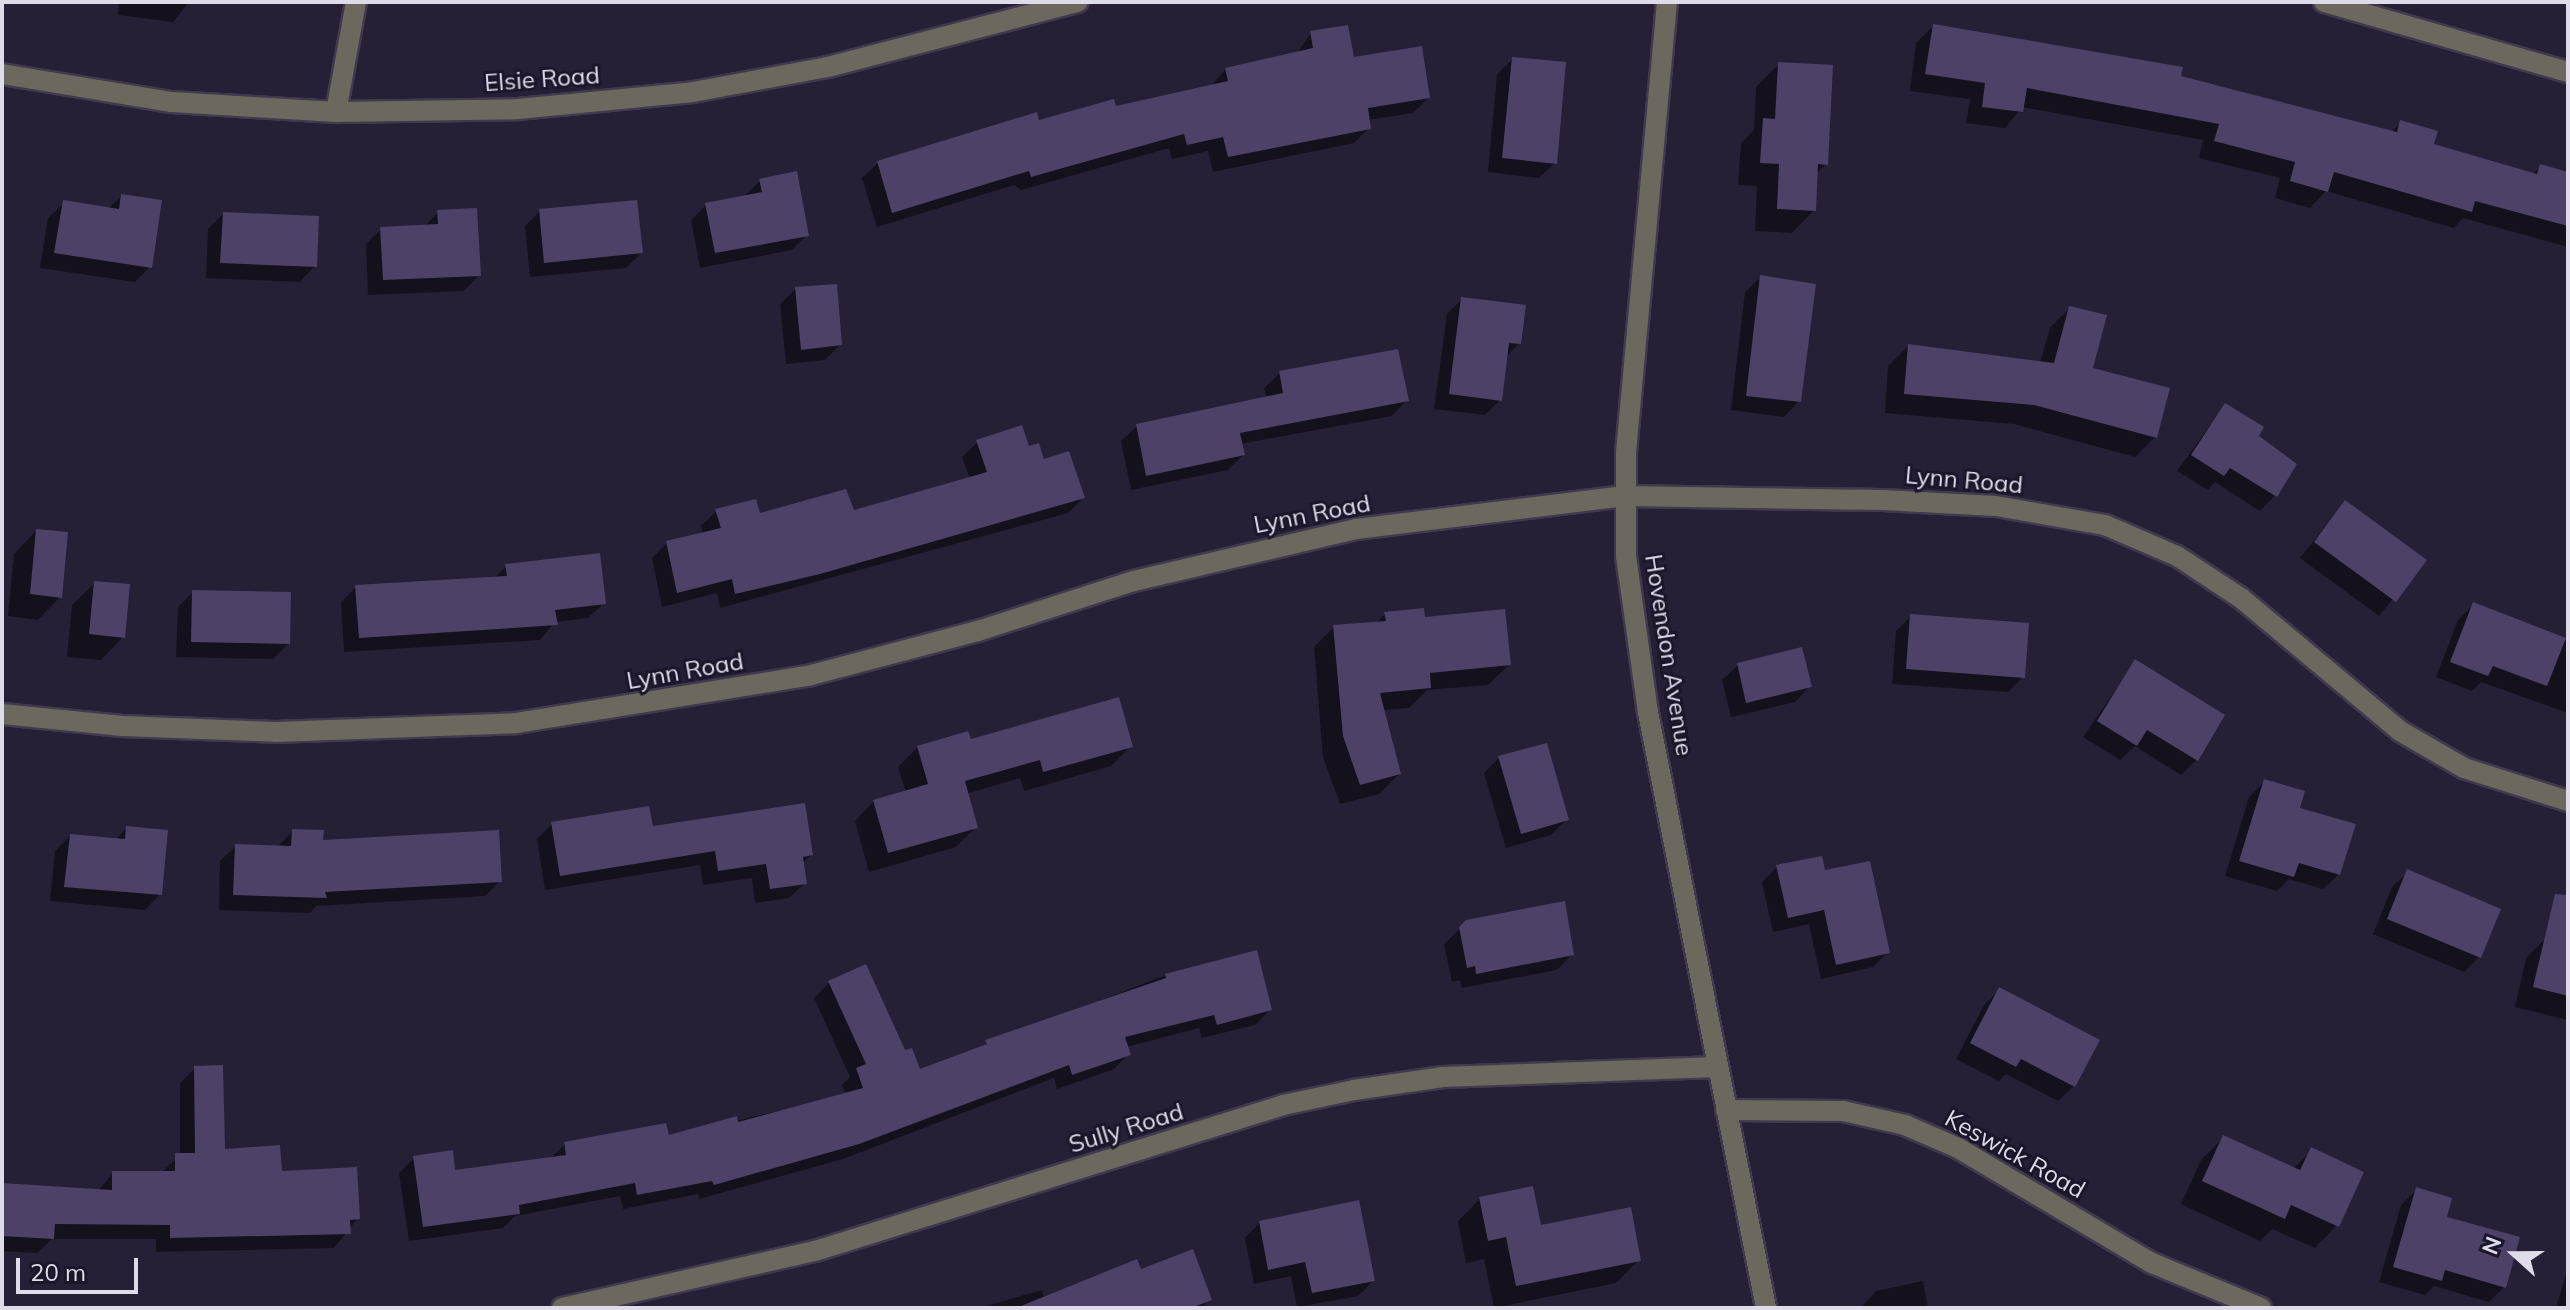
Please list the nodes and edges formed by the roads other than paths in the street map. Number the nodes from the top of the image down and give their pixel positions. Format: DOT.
graph roads {
  1 [pos="356,2"];
  2 [pos="1078,2"];
  3 [pos="1667,2"];
  4 [pos="2324,2"];
  5 [pos="2568,72"];
  6 [pos="2,74"];
  7 [pos="336,112"];
  8 [pos="1625,496"];
  9 [pos="2,714"];
  10 [pos="2568,801"];
  11 [pos="1717,1067"];
  12 [pos="1726,1110"];
  13 [pos="562,1308"];
  14 [pos="1766,1308"];
  15 [pos="2261,1308"];
  1 -- 7 [label="street"];
  2 -- 7 [label="street, Elsie Road"];
  3 -- 8 [label="street, Hovendon Avenue"];
  4 -- 5 [label="street"];
  6 -- 7 [label="street, Elsie Road"];
  8 -- 9 [label="street, Lynn Road"];
  8 -- 10 [label="street, Lynn Road"];
  8 -- 11 [label="street, Hovendon Avenue"];
  11 -- 12 [label="street, Hovendon Avenue"];
  11 -- 13 [label="street, Sully Road"];
  12 -- 14 [label="street, Hovendon Avenue"];
  12 -- 15 [label="street, Keswick Road"];
}
